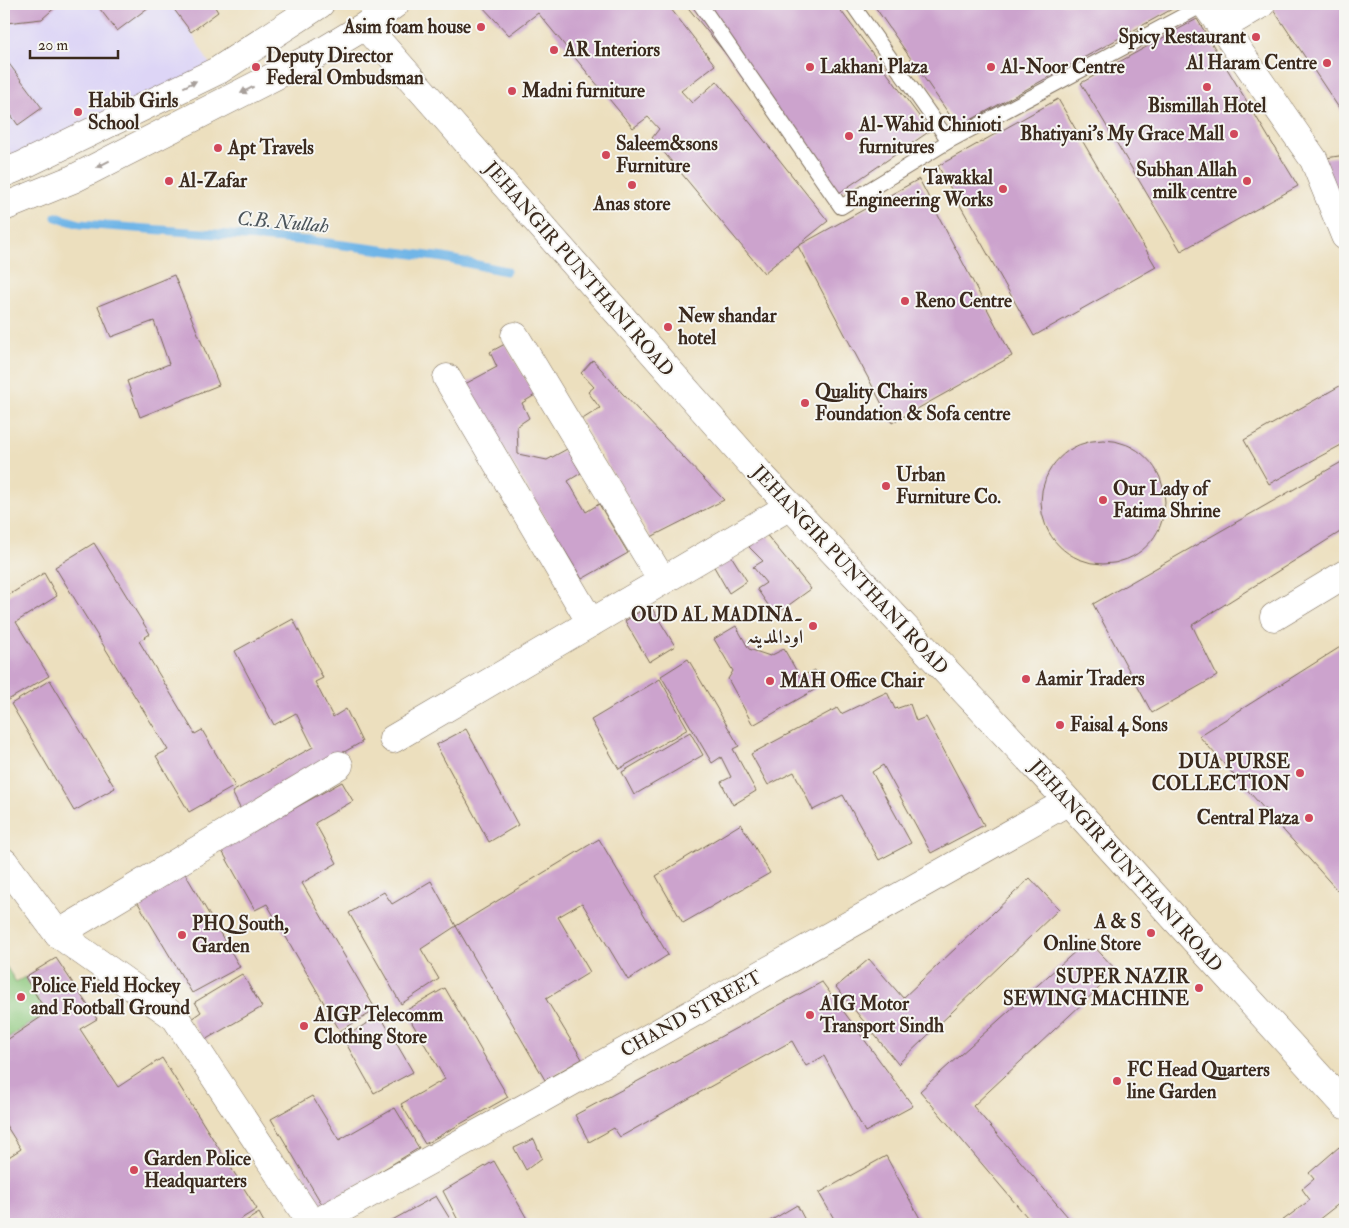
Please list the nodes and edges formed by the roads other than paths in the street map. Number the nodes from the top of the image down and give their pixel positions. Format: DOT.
graph roads {
  1 [pos="320,4"];
  2 [pos="395,4"];
  3 [pos="700,4"];
  4 [pos="852,4"];
  5 [pos="1205,4"];
  6 [pos="1261,4"];
  7 [pos="365,26"];
  8 [pos="1222,27"];
  9 [pos="949,141"];
  10 [pos="4,173"];
  11 [pos="4,207"];
  12 [pos="1345,236"];
  13 [pos="515,336"];
  14 [pos="447,378"];
  15 [pos="790,506"];
  16 [pos="1345,574"];
  17 [pos="662,580"];
  18 [pos="1274,617"];
  19 [pos="591,622"];
  20 [pos="393,738"];
  21 [pos="339,765"];
  22 [pos="1067,802"];
  23 [pos="4,862"];
  24 [pos="58,934"];
  25 [pos="1345,1105"];
  26 [pos="313,1224"];
  10 -- 1 [label="street, one-way"];
  2 -- 7 [label="street"];
  3 -- 9 [label="lane"];
  4 -- 9 [label="lane"];
  5 -- 8 [label="street"];
  5 -- 9 [label="lane"];
  6 -- 8 [label="street"];
  7 -- 11 [label="street, one-way"];
  7 -- 15 [label="street, JEHANGIR PUNTHANI ROAD"];
  8 -- 12 [label="street"];
  13 -- 17 [label="street"];
  14 -- 19 [label="street"];
  15 -- 17 [label="street"];
  15 -- 22 [label="street, JEHANGIR PUNTHANI ROAD"];
  16 -- 18 [label="street"];
  17 -- 19 [label="street"];
  19 -- 20 [label="street"];
  21 -- 24 [label="street"];
  22 -- 25 [label="street, JEHANGIR PUNTHANI ROAD"];
  22 -- 26 [label="street, CHAND STREET"];
  23 -- 24 [label="street"];
  24 -- 26 [label="street"];
}
